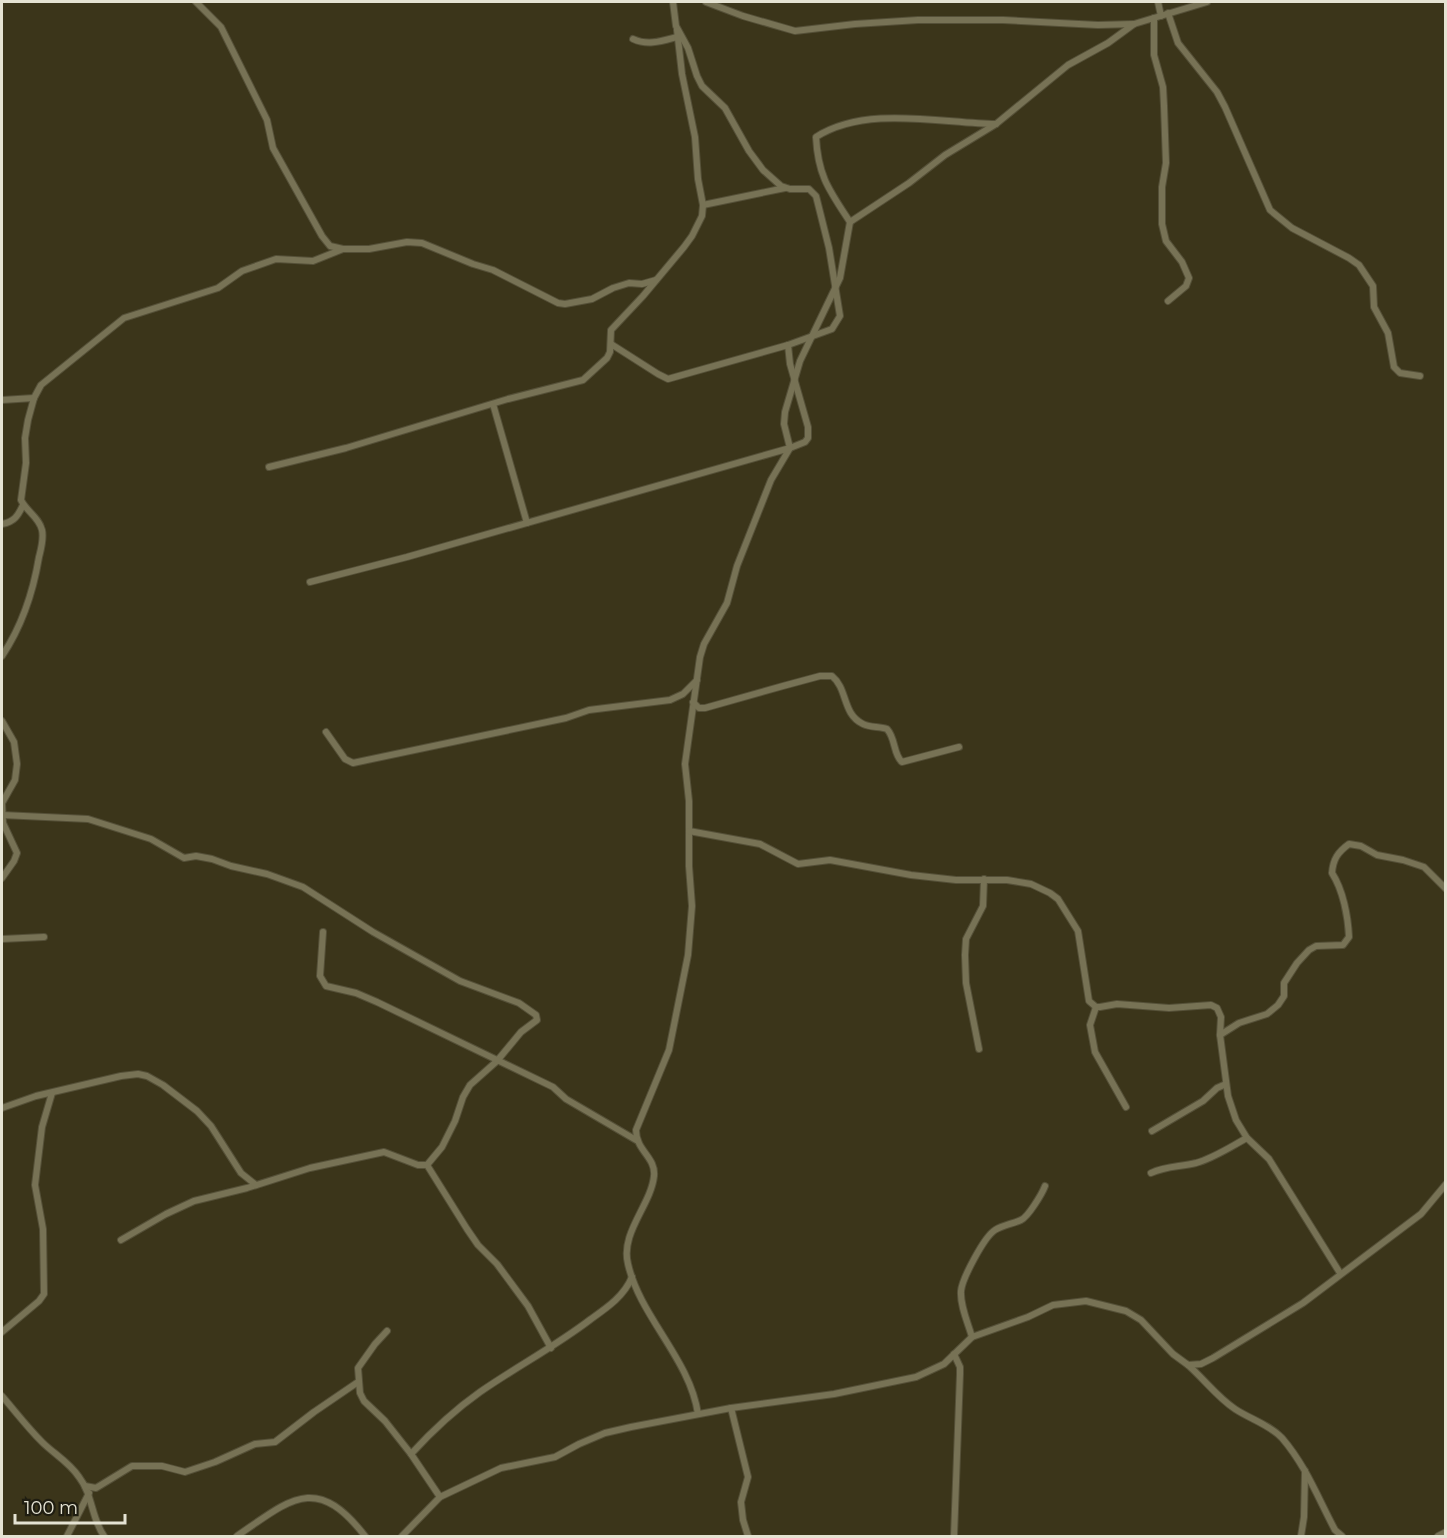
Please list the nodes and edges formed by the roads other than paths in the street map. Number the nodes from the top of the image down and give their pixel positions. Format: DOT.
graph roads {
  1 [pos="196,2"];
  2 [pos="673,2"];
  3 [pos="706,2"];
  4 [pos="1158,2"];
  5 [pos="1207,2"];
  6 [pos="1168,13"];
  7 [pos="1157,17"];
  8 [pos="1134,24"];
  9 [pos="676,26"];
  10 [pos="677,37"];
  11 [pos="633,39"];
  12 [pos="996,124"];
  13 [pos="786,188"];
  14 [pos="703,205"];
  15 [pos="850,222"];
  16 [pos="343,249"];
  17 [pos="656,280"];
  18 [pos="835,285"];
  19 [pos="1168,301"];
  20 [pos="812,335"];
  21 [pos="610,344"];
  22 [pos="789,345"];
  23 [pos="1420,376"];
  24 [pos="795,380"];
  25 [pos="34,398"];
  26 [pos="2,400"];
  27 [pos="493,404"];
  28 [pos="790,448"];
  29 [pos="269,468"];
  30 [pos="23,506"];
  31 [pos="527,523"];
  32 [pos="2,524"];
  33 [pos="310,582"];
  34 [pos="2,656"];
  35 [pos="697,680"];
  36 [pos="693,702"];
  37 [pos="2,720"];
  38 [pos="326,732"];
  39 [pos="959,747"];
  40 [pos="2,815"];
  41 [pos="689,831"];
  42 [pos="2,878"];
  43 [pos="984,879"];
  44 [pos="1446,889"];
  45 [pos="323,932"];
  46 [pos="44,937"];
  47 [pos="2,939"];
  48 [pos="1096,1007"];
  49 [pos="1220,1035"];
  50 [pos="979,1049"];
  51 [pos="497,1061"];
  52 [pos="1226,1084"];
  53 [pos="52,1093"];
  54 [pos="1126,1107"];
  55 [pos="2,1108"];
  56 [pos="1152,1131"];
  57 [pos="1246,1138"];
  58 [pos="636,1140"];
  59 [pos="427,1165"];
  60 [pos="1150,1173"];
  61 [pos="1446,1184"];
  62 [pos="256,1185"];
  63 [pos="1045,1186"];
  64 [pos="121,1240"];
  65 [pos="1340,1273"];
  66 [pos="632,1277"];
  67 [pos="387,1331"];
  68 [pos="2,1332"];
  69 [pos="972,1337"];
  70 [pos="551,1348"];
  71 [pos="954,1354"];
  72 [pos="1188,1365"];
  73 [pos="358,1382"];
  74 [pos="2,1396"];
  75 [pos="731,1408"];
  76 [pos="698,1414"];
  77 [pos="411,1454"];
  78 [pos="1305,1469"];
  79 [pos="87,1489"];
  80 [pos="440,1497"];
  81 [pos="1446,1532"];
  82 [pos="67,1536"];
  83 [pos="104,1536"];
  84 [pos="237,1536"];
  85 [pos="365,1536"];
  86 [pos="402,1536"];
  87 [pos="748,1536"];
  88 [pos="954,1536"];
  89 [pos="1301,1536"];
  90 [pos="1342,1536"];
  91 [pos="1438,1536"];
  1 -- 16 [label="street"];
  2 -- 9 [label="street"];
  3 -- 8 [label="street"];
  4 -- 7 [label="street"];
  5 -- 6 [label="street"];
  6 -- 7 [label="street"];
  6 -- 23 [label="street"];
  7 -- 8 [label="street"];
  7 -- 19 [label="street"];
  8 -- 12 [label="street"];
  9 -- 10 [label="street"];
  9 -- 13 [label="street"];
  10 -- 11 [label="street"];
  10 -- 14 [label="street"];
  12 -- 15 [label="street"];
  12 -- 15 [label="street"];
  13 -- 14 [label="street"];
  13 -- 18 [label="street"];
  14 -- 17 [label="street"];
  15 -- 18 [label="street"];
  16 -- 17 [label="street"];
  16 -- 25 [label="street"];
  17 -- 21 [label="street"];
  18 -- 20 [label="street"];
  18 -- 20 [label="street"];
  20 -- 22 [label="street"];
  20 -- 24 [label="street"];
  21 -- 22 [label="street"];
  21 -- 27 [label="street"];
  22 -- 24 [label="street"];
  24 -- 28 [label="street"];
  24 -- 28 [label="street"];
  25 -- 26 [label="street"];
  25 -- 30 [label="street"];
  27 -- 29 [label="street"];
  27 -- 31 [label="street"];
  28 -- 31 [label="street"];
  28 -- 35 [label="street"];
  30 -- 32 [label="street"];
  30 -- 34 [label="street"];
  31 -- 33 [label="street"];
  35 -- 36 [label="street"];
  35 -- 38 [label="street"];
  36 -- 39 [label="street"];
  36 -- 41 [label="street"];
  37 -- 40 [label="street"];
  40 -- 42 [label="street"];
  40 -- 51 [label="street"];
  41 -- 43 [label="street"];
  41 -- 58 [label="street"];
  43 -- 48 [label="street"];
  43 -- 50 [label="street"];
  44 -- 49 [label="street"];
  45 -- 51 [label="street"];
  46 -- 47 [label="street"];
  48 -- 49 [label="street"];
  48 -- 54 [label="street"];
  49 -- 52 [label="street"];
  51 -- 58 [label="street"];
  51 -- 59 [label="street"];
  52 -- 56 [label="street"];
  52 -- 57 [label="street"];
  53 -- 55 [label="street"];
  53 -- 62 [label="street"];
  53 -- 68 [label="street"];
  57 -- 60 [label="street"];
  57 -- 65 [label="street"];
  58 -- 66 [label="street"];
  59 -- 62 [label="street"];
  59 -- 70 [label="street"];
  61 -- 65 [label="street"];
  62 -- 64 [label="street"];
  63 -- 69 [label="street"];
  65 -- 72 [label="street"];
  66 -- 70 [label="street"];
  66 -- 76 [label="street"];
  67 -- 73 [label="street"];
  69 -- 71 [label="street"];
  69 -- 72 [label="street"];
  70 -- 77 [label="street"];
  71 -- 75 [label="street"];
  71 -- 88 [label="street"];
  72 -- 78 [label="street"];
  73 -- 77 [label="street"];
  73 -- 79 [label="street"];
  74 -- 79 [label="street"];
  75 -- 76 [label="street"];
  75 -- 87 [label="street"];
  76 -- 80 [label="street"];
  77 -- 80 [label="street"];
  78 -- 89 [label="street"];
  78 -- 90 [label="street"];
  79 -- 82 [label="street"];
  79 -- 83 [label="street"];
  80 -- 86 [label="street"];
  81 -- 91 [label="street"];
  84 -- 85 [label="street"];
}
